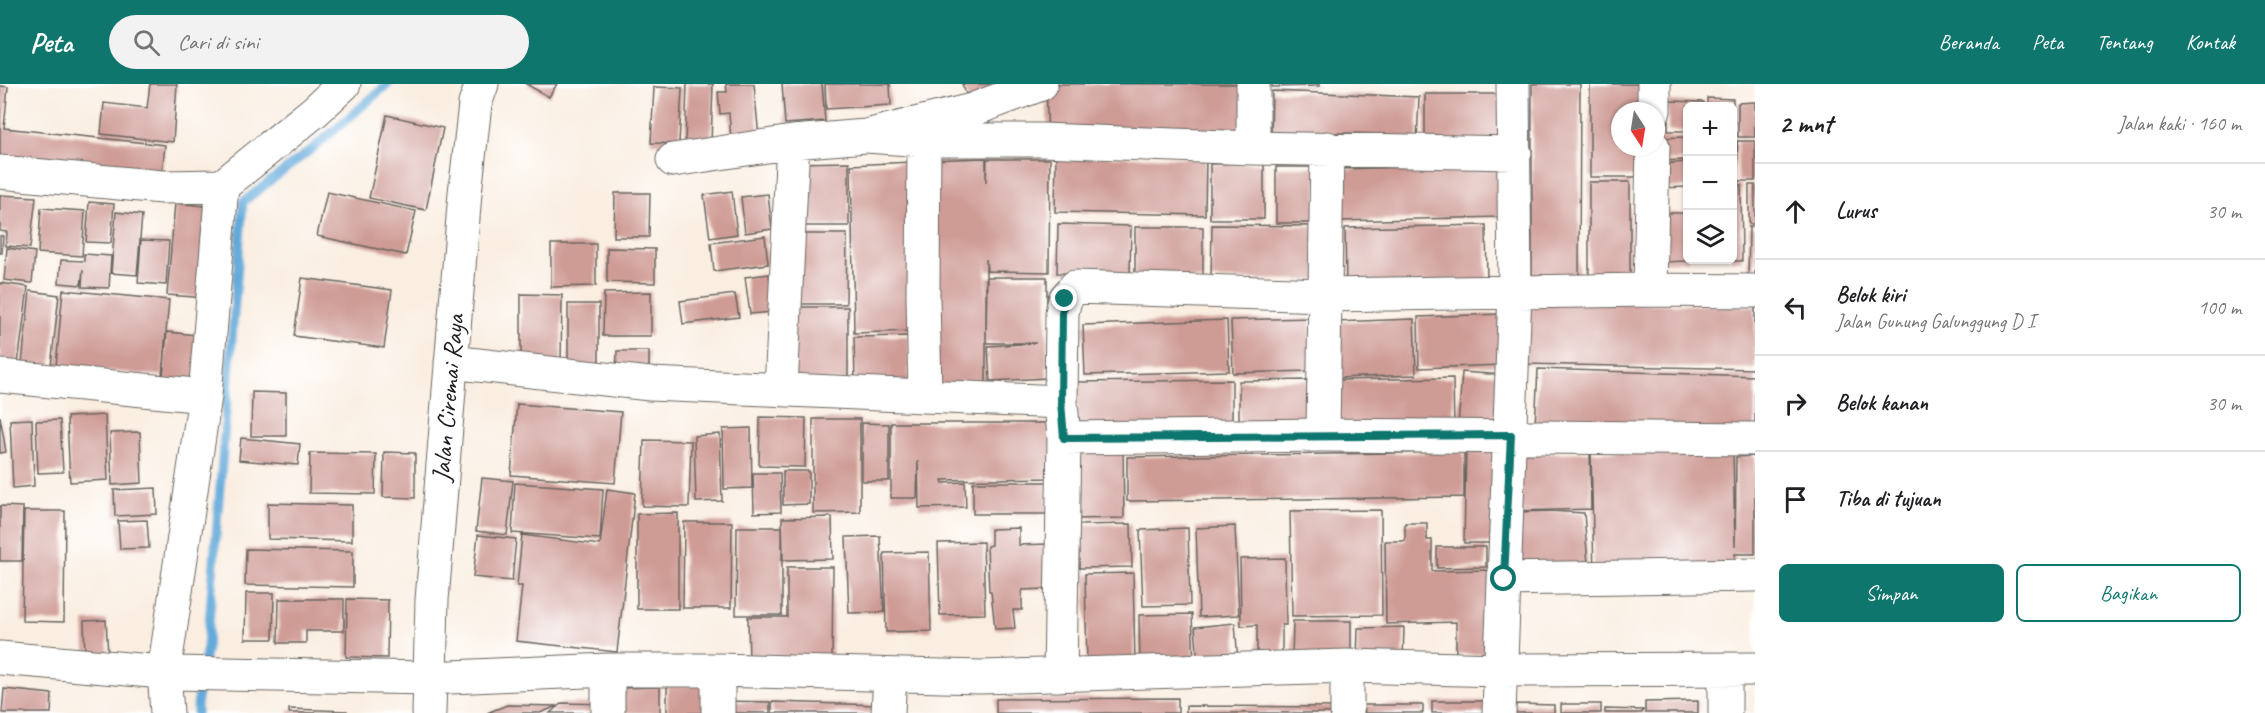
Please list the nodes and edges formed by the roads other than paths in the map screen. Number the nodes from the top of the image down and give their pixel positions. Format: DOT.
graph roads {
  1 [pos="344,84"];
  2 [pos="482,84"];
  3 [pos="1253,84"];
  4 [pos="1513,84"];
  5 [pos="1654,84"];
  6 [pos="1036,85"];
  7 [pos="1654,102"];
  8 [pos="866,136"];
  9 [pos="924,140"];
  10 [pos="1042,140"];
  11 [pos="793,142"];
  12 [pos="1253,148"];
  13 [pos="1327,148"];
  14 [pos="1515,153"];
  15 [pos="1653,156"];
  16 [pos="673,160"];
  17 [pos="0,172"];
  18 [pos="222,186"];
  19 [pos="1650,290"];
  20 [pos="1755,291"];
  21 [pos="1515,292"];
  22 [pos="1324,295"];
  23 [pos="452,362"];
  24 [pos="0,376"];
  25 [pos="781,390"];
  26 [pos="205,396"];
  27 [pos="925,396"];
  28 [pos="1061,402"];
  29 [pos="1323,435"];
  30 [pos="1511,435"];
  31 [pos="1064,438"];
  32 [pos="1755,439"];
  33 [pos="1755,575"];
  34 [pos="1504,579"];
  35 [pos="0,658"];
  36 [pos="1347,666"];
  37 [pos="1740,669"];
  38 [pos="608,670"];
  39 [pos="718,670"];
  40 [pos="1500,670"];
  41 [pos="169,673"];
  42 [pos="890,675"];
  43 [pos="1060,675"];
  44 [pos="429,678"];
  45 [pos="167,713"];
  46 [pos="429,713"];
  47 [pos="608,713"];
  48 [pos="718,713"];
  49 [pos="888,713"];
  50 [pos="1347,713"];
  51 [pos="1499,713"];
  52 [pos="1725,713"];
  1 -- 18 [label="street"];
  2 -- 23 [label="street, Jalan Ciremai Raya"];
  3 -- 12 [label="street"];
  4 -- 14 [label="street"];
  5 -- 7 [label="street"];
  6 -- 8 [label="street"];
  6 -- 10 [label="street"];
  8 -- 9 [label="street"];
  8 -- 11 [label="street"];
  9 -- 10 [label="street"];
  9 -- 27 [label="street"];
  10 -- 12 [label="street"];
  11 -- 16 [label="street"];
  11 -- 25 [label="street"];
  12 -- 13 [label="street"];
  13 -- 14 [label="street"];
  13 -- 22 [label="street"];
  14 -- 21 [label="street"];
  15 -- 19 [label="street"];
  17 -- 18 [label="street"];
  18 -- 26 [label="street"];
  19 -- 20 [label="street"];
  19 -- 21 [label="street"];
  21 -- 22 [label="street"];
  21 -- 30 [label="street"];
  22 -- 28 [label="street"];
  22 -- 29 [label="street"];
  23 -- 25 [label="street"];
  23 -- 44 [label="street, Jalan Ciremai Raya"];
  24 -- 26 [label="street"];
  25 -- 27 [label="street"];
  26 -- 41 [label="street"];
  27 -- 28 [label="street"];
  28 -- 31 [label="street"];
  29 -- 30 [label="street"];
  29 -- 31 [label="street"];
  30 -- 32 [label="street"];
  30 -- 34 [label="street"];
  31 -- 43 [label="street"];
  33 -- 34 [label="street"];
  34 -- 40 [label="street"];
  35 -- 41 [label="street"];
  36 -- 40 [label="street"];
  36 -- 43 [label="street"];
  36 -- 50 [label="street"];
  37 -- 40 [label="street"];
  37 -- 52 [label="street"];
  38 -- 39 [label="street"];
  38 -- 44 [label="street"];
  38 -- 47 [label="street"];
  39 -- 42 [label="street"];
  39 -- 48 [label="street"];
  40 -- 51 [label="street"];
  41 -- 44 [label="street"];
  41 -- 45 [label="street"];
  42 -- 43 [label="street"];
  42 -- 49 [label="street"];
  44 -- 46 [label="street, Jalan Ciremai Raya"];
}
